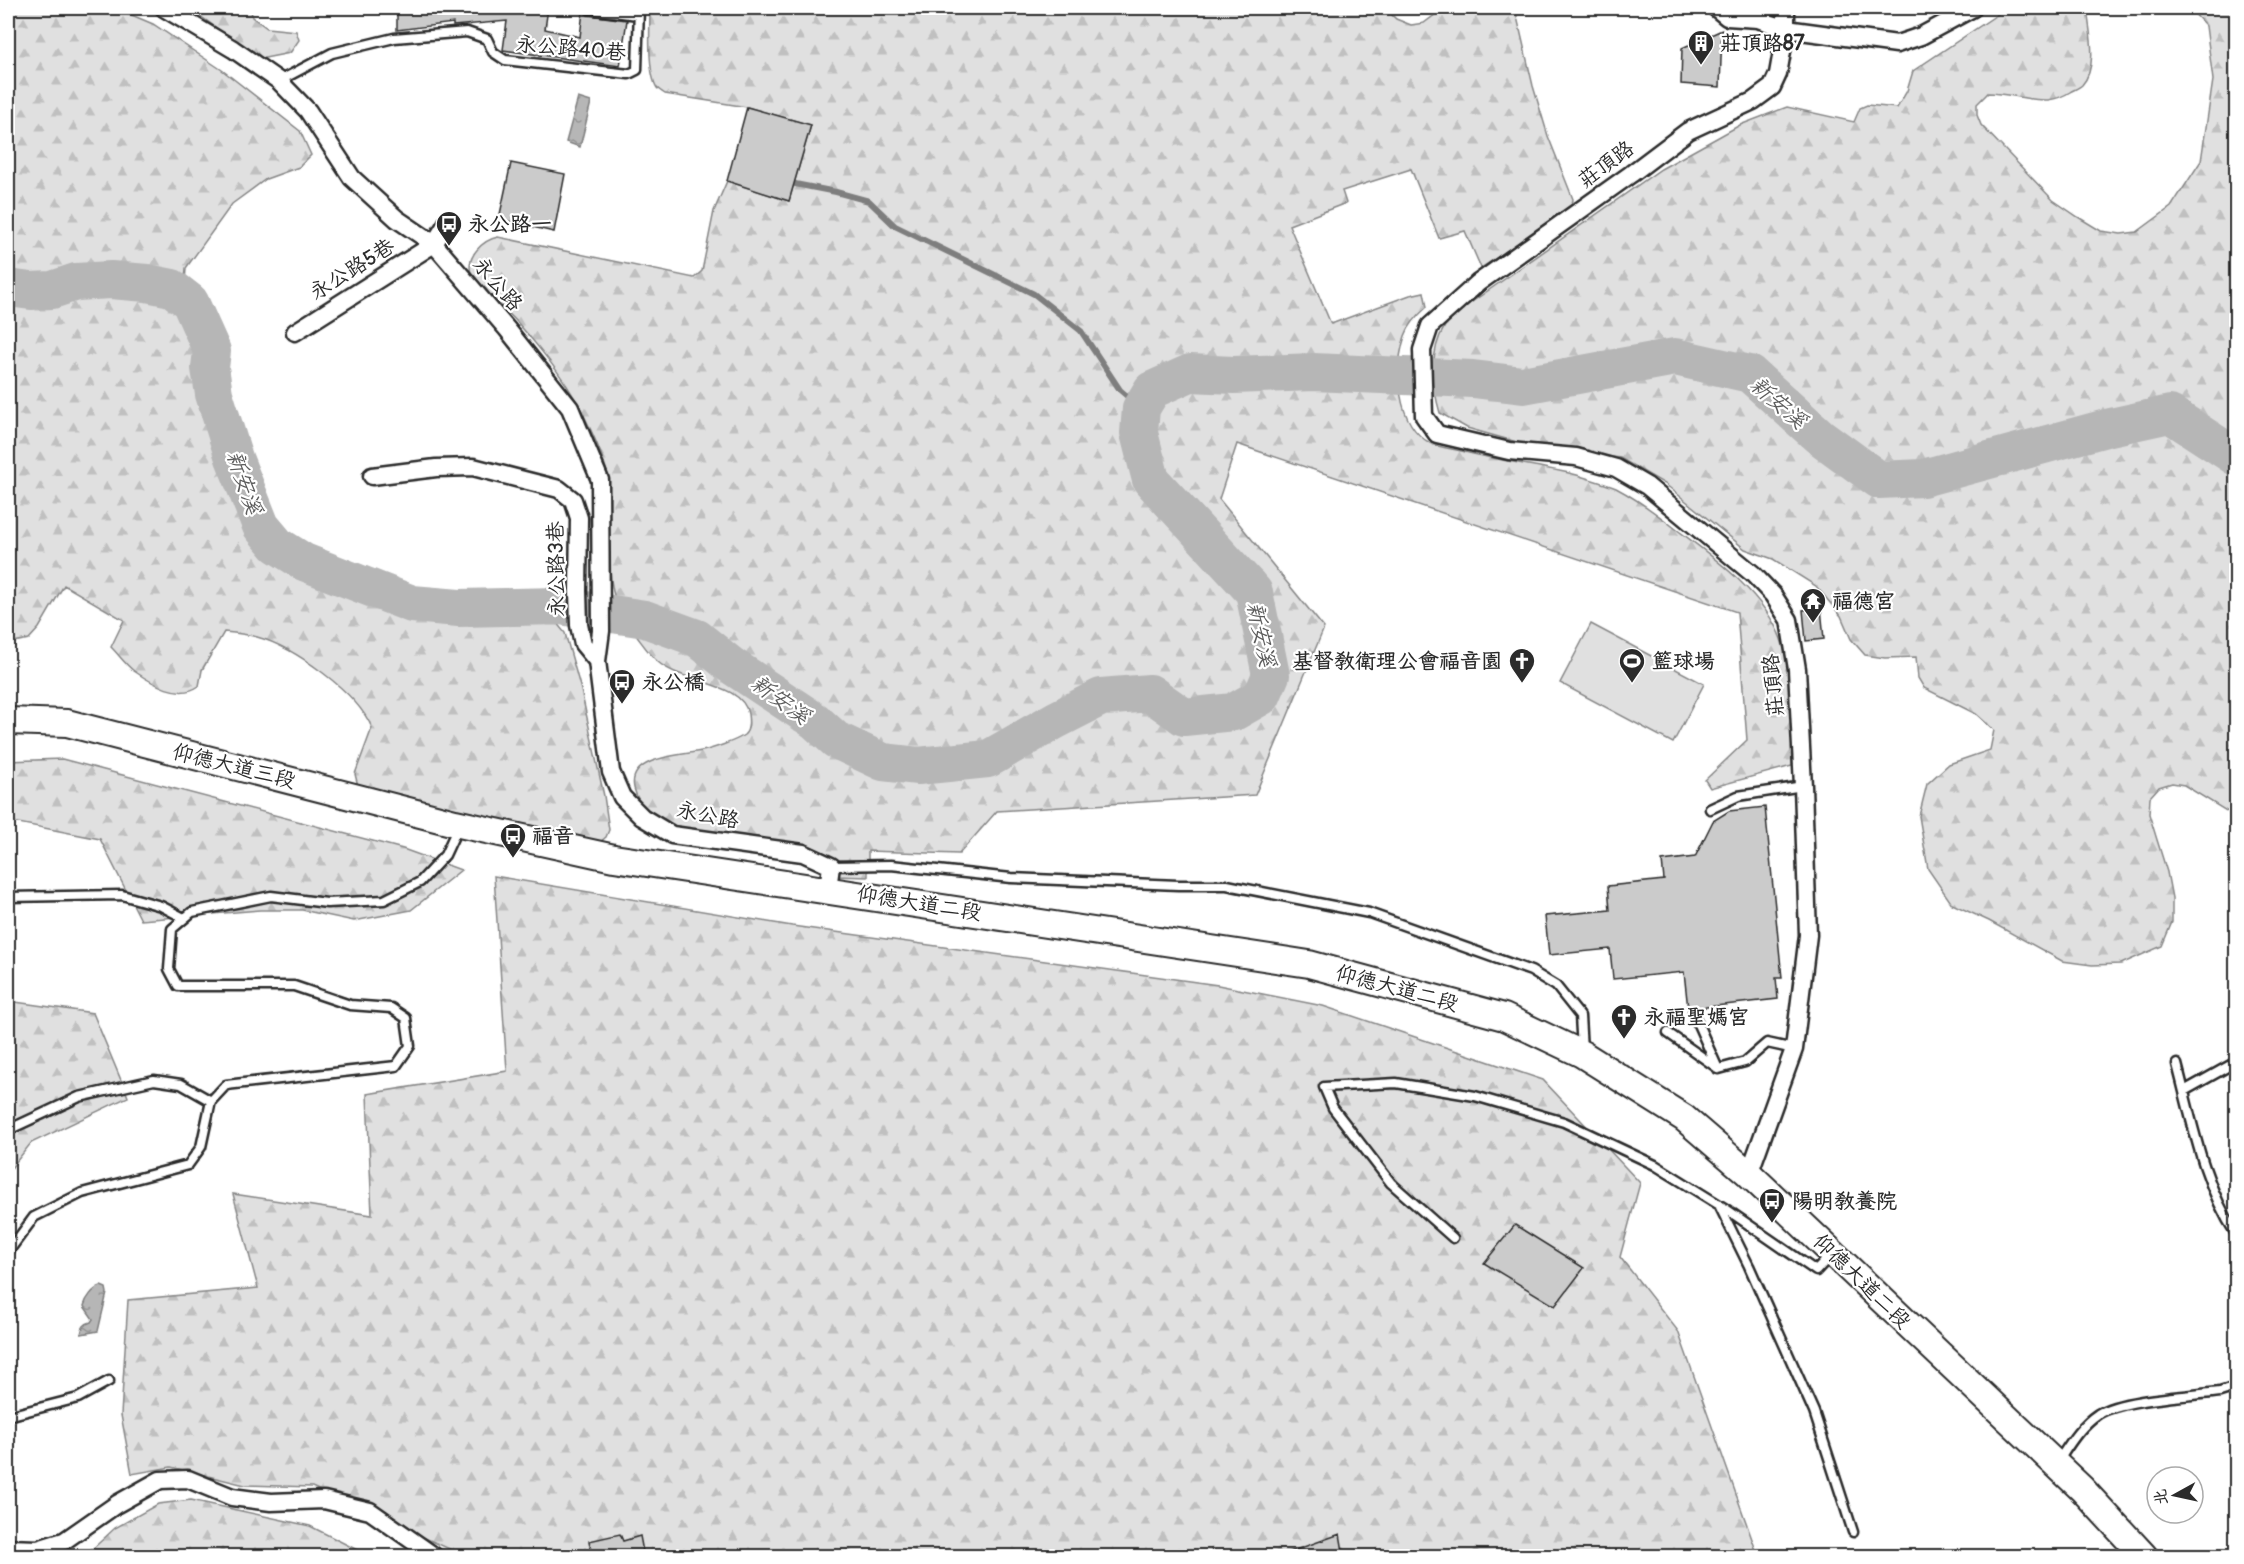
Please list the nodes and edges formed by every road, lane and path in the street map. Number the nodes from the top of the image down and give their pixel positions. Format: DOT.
graph roads {
  1 [pos="164,8"];
  2 [pos="1716,8"];
  3 [pos="1786,8"];
  4 [pos="1973,8"];
  5 [pos="590,9"];
  6 [pos="639,11"];
  7 [pos="1786,29"];
  8 [pos="279,81"];
  9 [pos="447,223"];
  10 [pos="434,244"];
  11 [pos="295,332"];
  12 [pos="372,476"];
  13 [pos="597,661"];
  14 [pos="8,721"];
  15 [pos="1803,786"];
  16 [pos="1710,809"];
  17 [pos="459,824"];
  18 [pos="829,877"];
  19 [pos="8,897"];
  20 [pos="184,918"];
  21 [pos="1693,1013"];
  22 [pos="1668,1034"];
  23 [pos="1794,1049"];
  24 [pos="1582,1054"];
  25 [pos="2236,1062"];
  26 [pos="2177,1064"];
  27 [pos="1719,1069"];
  28 [pos="2184,1091"];
  29 [pos="211,1101"];
  30 [pos="8,1130"];
  31 [pos="1749,1174"];
  32 [pos="1718,1204"];
  33 [pos="2236,1234"];
  34 [pos="1453,1238"];
  35 [pos="8,1252"];
  36 [pos="1833,1253"];
  37 [pos="108,1381"];
  38 [pos="2236,1388"];
  39 [pos="8,1416"];
  40 [pos="2056,1465"];
  41 [pos="1853,1532"];
  42 [pos="8,1548"];
  43 [pos="434,1557"];
  44 [pos="2144,1557"];
  1 -- 8 [label="street, 永公路"];
  2 -- 7 [label="street"];
  3 -- 7 [label="street, 莊頂路"];
  4 -- 7 [label="street"];
  5 -- 6 [label="lane"];
  6 -- 8 [label="lane, 永公路40巷"];
  7 -- 15 [label="street, 莊頂路"];
  8 -- 10 [label="street, 永公路"];
  9 -- 10 [label="street"];
  10 -- 11 [label="street, 永公路5巷"];
  10 -- 13 [label="street, 永公路"];
  12 -- 13 [label="street, 永公路3巷"];
  13 -- 18 [label="street, 永公路"];
  14 -- 17 [label="main road, 仰德大道三段"];
  15 -- 16 [label="lane"];
  15 -- 23 [label="street, 莊頂路"];
  17 -- 18 [label="main road, 仰德大道二段"];
  17 -- 20 [label="lane"];
  18 -- 24 [label="main road, 仰德大道二段"];
  18 -- 24 [label="lane"];
  19 -- 20 [label="lane"];
  20 -- 29 [label="lane"];
  21 -- 27 [label="lane"];
  22 -- 27 [label="lane"];
  23 -- 27 [label="lane"];
  23 -- 31 [label="street, 莊頂路"];
  24 -- 31 [label="main road, 仰德大道二段"];
  25 -- 28 [label="lane"];
  26 -- 28 [label="lane"];
  28 -- 33 [label="lane"];
  29 -- 30 [label="lane"];
  29 -- 35 [label="lane"];
  31 -- 36 [label="main road, 仰德大道二段"];
  32 -- 34 [label="lane"];
  32 -- 36 [label="lane"];
  32 -- 41 [label="lane"];
  36 -- 40 [label="main road, 仰德大道二段"];
  37 -- 39 [label="lane"];
  38 -- 40 [label="lane"];
  40 -- 44 [label="main road, 仰德大道二段"];
  42 -- 43 [label="street"];
}
